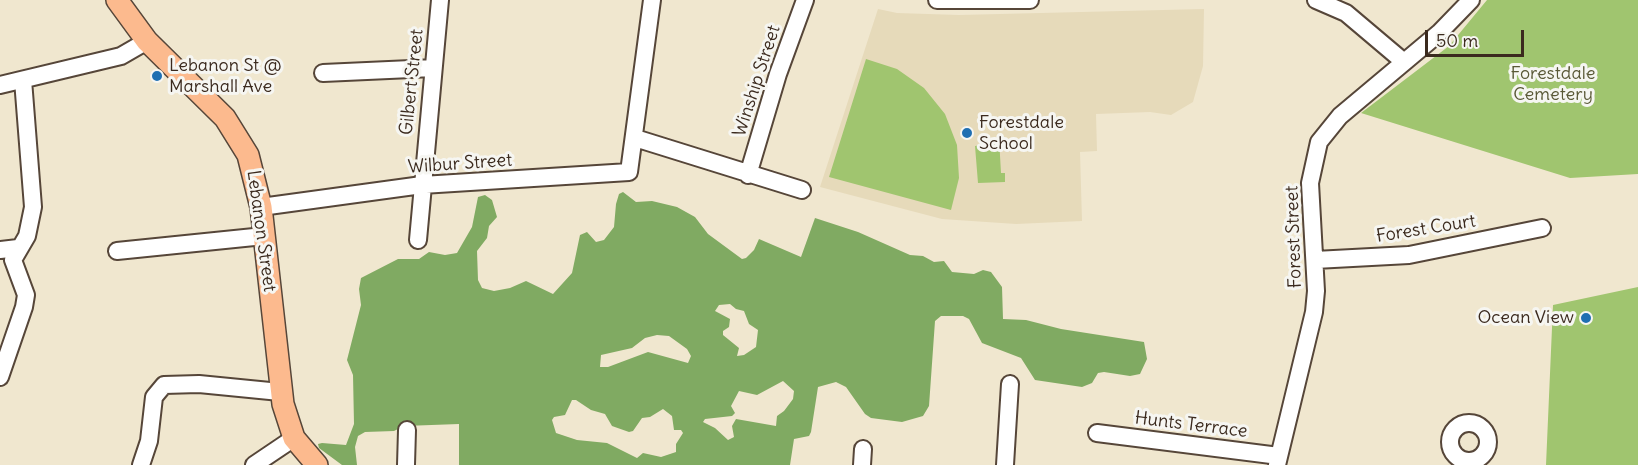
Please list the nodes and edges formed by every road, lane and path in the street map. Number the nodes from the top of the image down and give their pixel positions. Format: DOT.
graph roads {
  1 [pos="117,0"];
  2 [pos="440,0"];
  3 [pos="652,0"];
  4 [pos="805,0"];
  5 [pos="937,0"];
  6 [pos="1030,0"];
  7 [pos="1471,0"];
  8 [pos="1322,1"];
  9 [pos="147,41"];
  10 [pos="1404,62"];
  11 [pos="433,68"];
  12 [pos="323,73"];
  13 [pos="22,80"];
  14 [pos="0,85"];
  15 [pos="635,138"];
  16 [pos="748,175"];
  17 [pos="422,185"];
  18 [pos="802,190"];
  19 [pos="261,207"];
  20 [pos="1542,228"];
  21 [pos="264,236"];
  22 [pos="418,240"];
  23 [pos="18,248"];
  24 [pos="0,249"];
  25 [pos="117,251"];
  26 [pos="1315,260"];
  27 [pos="0,377"];
  28 [pos="1010,384"];
  29 [pos="280,392"];
  30 [pos="407,430"];
  31 [pos="1097,433"];
  32 [pos="294,438"];
  33 [pos="1278,460"];
  34 [pos="141,465"];
  35 [pos="254,465"];
  36 [pos="317,465"];
  37 [pos="406,465"];
  38 [pos="1005,465"];
  1 -- 9 [label="main road, Lebanon Street"];
  2 -- 11 [label="street, Gilbert Street"];
  3 -- 15 [label="street"];
  4 -- 16 [label="street, Winship Street"];
  5 -- 6 [label="street"];
  7 -- 10 [label="street, Forest Street"];
  8 -- 10 [label="street"];
  9 -- 13 [label="street"];
  9 -- 19 [label="main road, Lebanon Street"];
  10 -- 26 [label="street, Forest Street"];
  11 -- 12 [label="street"];
  11 -- 17 [label="street, Gilbert Street"];
  13 -- 14 [label="street"];
  13 -- 23 [label="street"];
  15 -- 16 [label="street"];
  15 -- 17 [label="street, Wilbur Street"];
  16 -- 18 [label="street"];
  17 -- 19 [label="street, Wilbur Street"];
  17 -- 22 [label="street, Gilbert Street"];
  19 -- 21 [label="main road, Lebanon Street"];
  20 -- 26 [label="street, Forest Court"];
  21 -- 25 [label="street"];
  21 -- 29 [label="main road, Lebanon Street"];
  23 -- 24 [label="street"];
  23 -- 27 [label="street"];
  26 -- 33 [label="street, Forest Street"];
  28 -- 38 [label="street"];
  29 -- 32 [label="main road, Lebanon Street"];
  29 -- 34 [label="street"];
  30 -- 37 [label="street"];
  31 -- 33 [label="street, Hunts Terrace"];
  32 -- 35 [label="street"];
  32 -- 36 [label="main road, Lebanon Street"];
}
